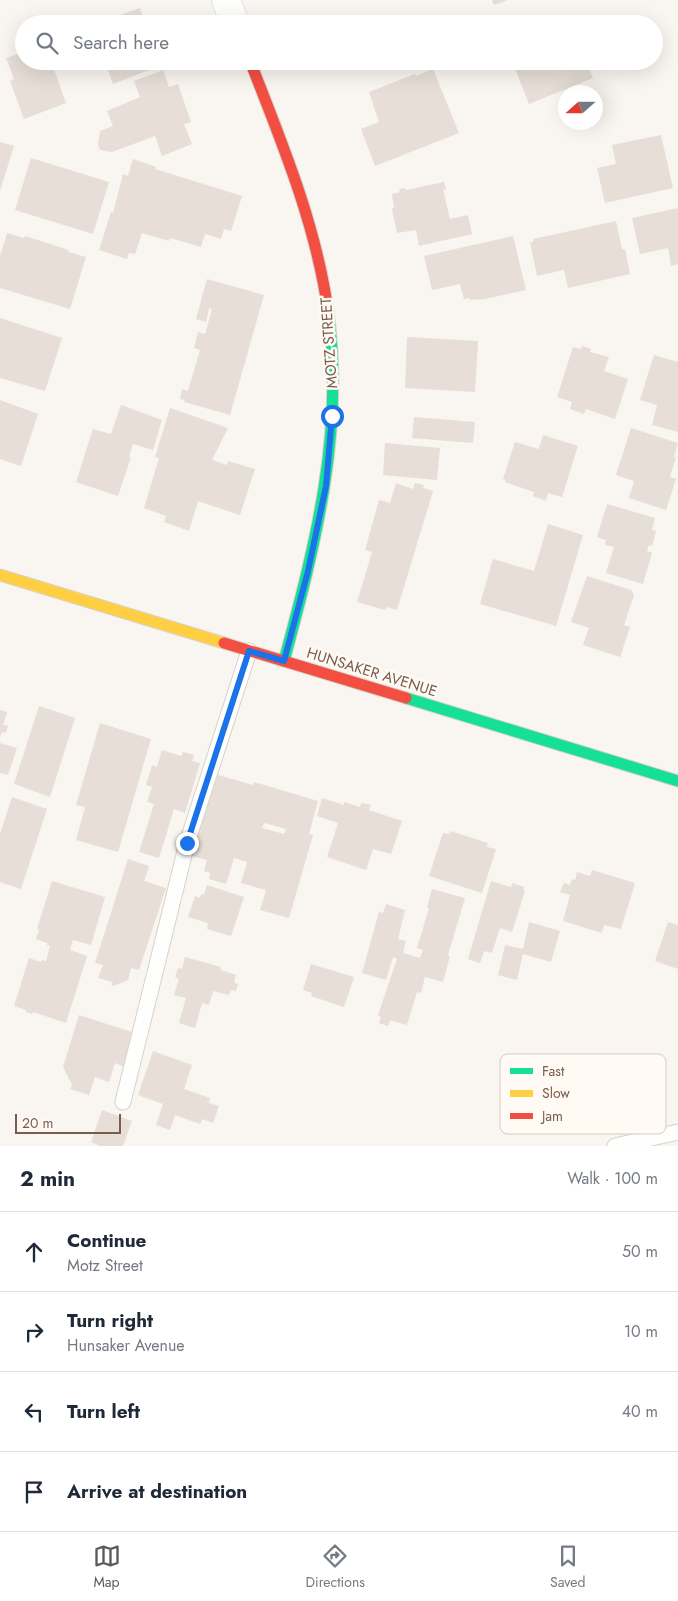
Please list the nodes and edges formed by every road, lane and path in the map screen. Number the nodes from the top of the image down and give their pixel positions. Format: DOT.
graph roads {
  1 [pos="226,0"];
  2 [pos="232,15"];
  3 [pos="254,70"];
  4 [pos="0,575"];
  5 [pos="249,651"];
  6 [pos="284,661"];
  7 [pos="678,781"];
  8 [pos="123,1102"];
  9 [pos="678,1132"];
  10 [pos="615,1146"];
  1 -- 2 [label="street"];
  3 -- 6 [label="street, MOTZ STREET"];
  4 -- 5 [label="street, HUNSAKER AVENUE"];
  5 -- 6 [label="street, HUNSAKER AVENUE"];
  5 -- 8 [label="lane"];
  6 -- 7 [label="street, HUNSAKER AVENUE"];
  9 -- 10 [label="lane"];
}
